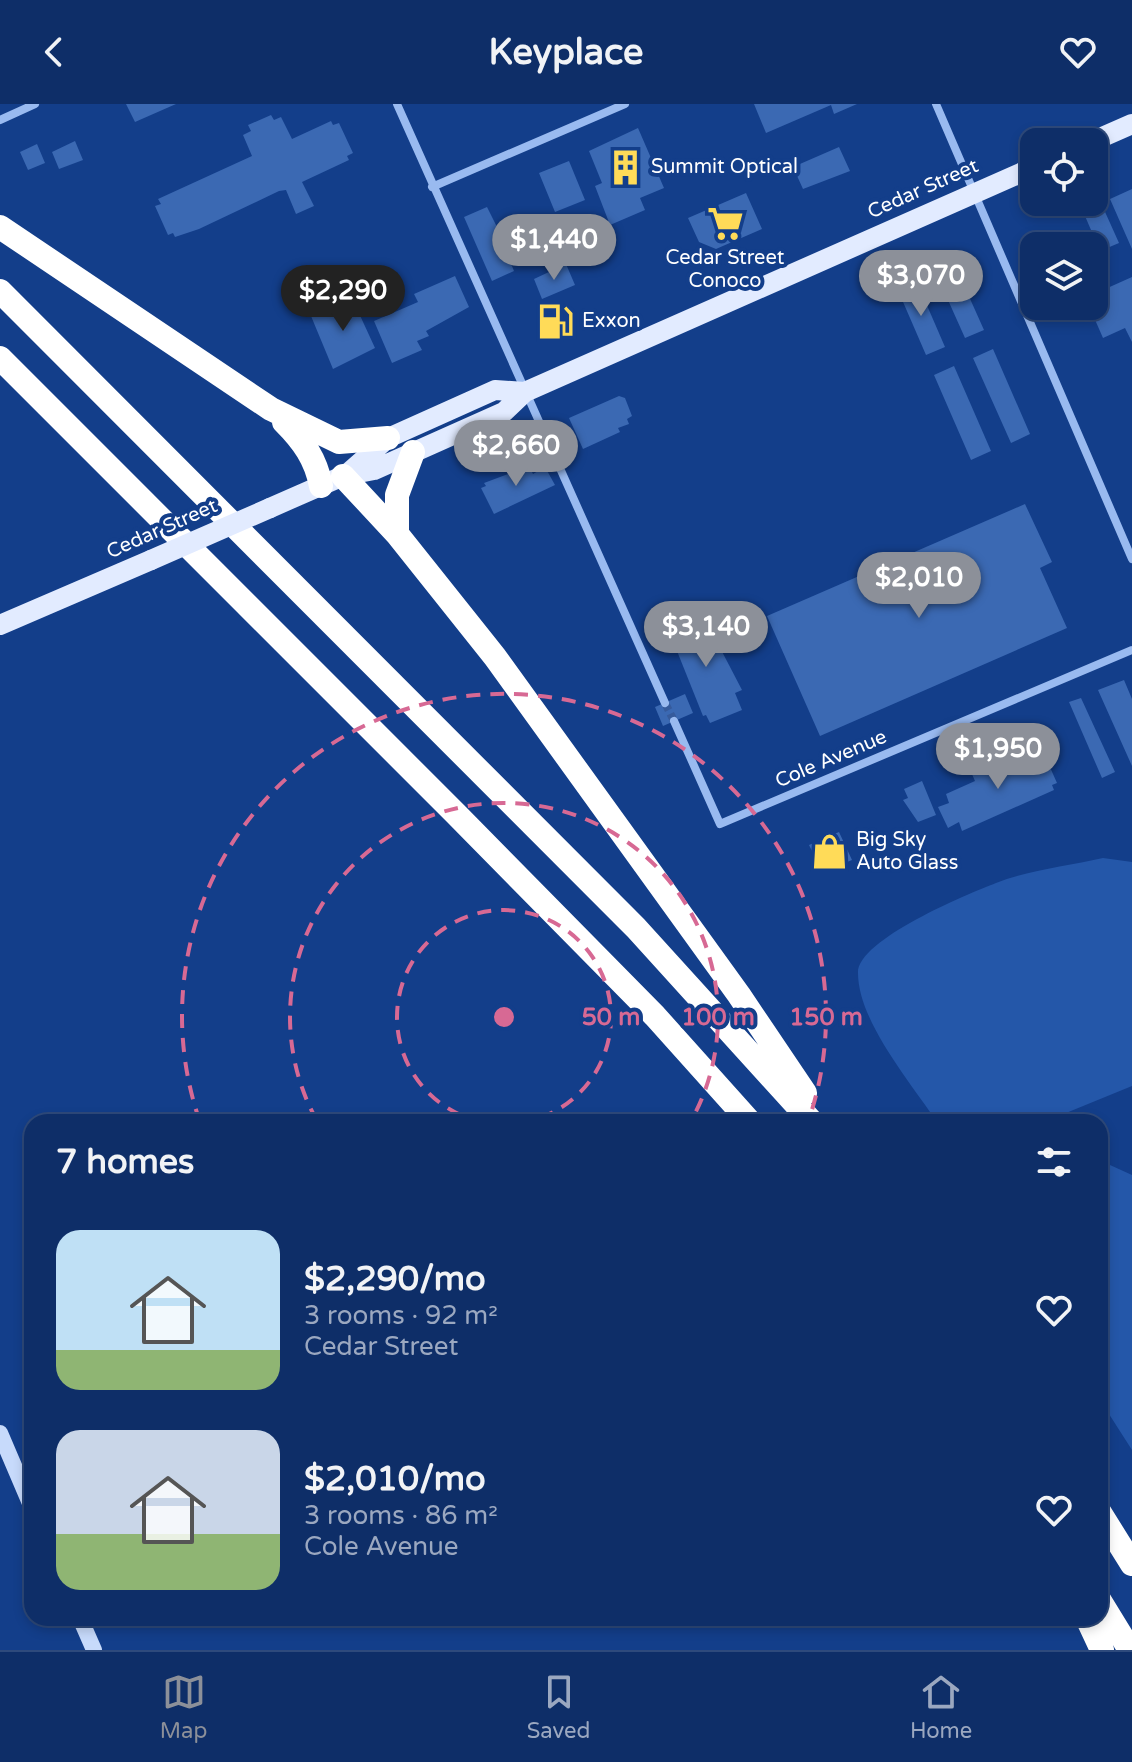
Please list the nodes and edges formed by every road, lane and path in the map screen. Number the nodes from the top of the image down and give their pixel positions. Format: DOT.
graph roads {
  1 [pos="35,104"];
  2 [pos="397,104"];
  3 [pos="625,104"];
  4 [pos="936,104"];
  5 [pos="0,120"];
  6 [pos="1132,124"];
  7 [pos="1108,135"];
  8 [pos="1020,173"];
  9 [pos="432,187"];
  10 [pos="974,193"];
  11 [pos="0,227"];
  12 [pos="0,291"];
  13 [pos="0,358"];
  14 [pos="0,377"];
  15 [pos="525,392"];
  16 [pos="41,399"];
  17 [pos="271,409"];
  18 [pos="388,438"];
  19 [pos="413,452"];
  20 [pos="332,481"];
  21 [pos="397,534"];
  22 [pos="1132,559"];
  23 [pos="0,625"];
  24 [pos="1132,650"];
  25 [pos="665,703"];
  26 [pos="674,721"];
  27 [pos="743,1114"];
  28 [pos="805,1114"];
  29 [pos="819,1114"];
  30 [pos="0,1433"];
  31 [pos="24,1489"];
  32 [pos="1108,1526"];
  33 [pos="1132,1564"];
  34 [pos="1108,1614"];
  35 [pos="84,1626"];
  36 [pos="1091,1626"];
  37 [pos="94,1650"];
  38 [pos="1102,1650"];
  39 [pos="1130,1650"];
  1 -- 5 [label="street"];
  2 -- 9 [label="street"];
  3 -- 9 [label="street"];
  4 -- 10 [label="street"];
  6 -- 7 [label="main road"];
  8 -- 10 [label="main road, Cedar Street"];
  9 -- 15 [label="street"];
  10 -- 15 [label="main road, Cedar Street"];
  10 -- 22 [label="street"];
  11 -- 17 [label="highway"];
  12 -- 28 [label="highway"];
  13 -- 16 [label="highway"];
  14 -- 16 [label="highway"];
  15 -- 18 [label="main road, Cedar Street"];
  15 -- 19 [label="main road, Cedar Street"];
  15 -- 25 [label="street"];
  16 -- 27 [label="highway"];
  17 -- 18 [label="highway"];
  17 -- 20 [label="highway"];
  18 -- 20 [label="main road, Cedar Street"];
  19 -- 20 [label="main road, Cedar Street"];
  19 -- 21 [label="highway"];
  20 -- 21 [label="highway"];
  20 -- 23 [label="main road, Cedar Street, bridge"];
  21 -- 29 [label="highway"];
  24 -- 26 [label="street, Cole Avenue"];
  30 -- 31 [label="main road"];
  32 -- 33 [label="highway"];
  34 -- 39 [label="highway"];
  35 -- 37 [label="main road"];
  36 -- 38 [label="highway"];
}
